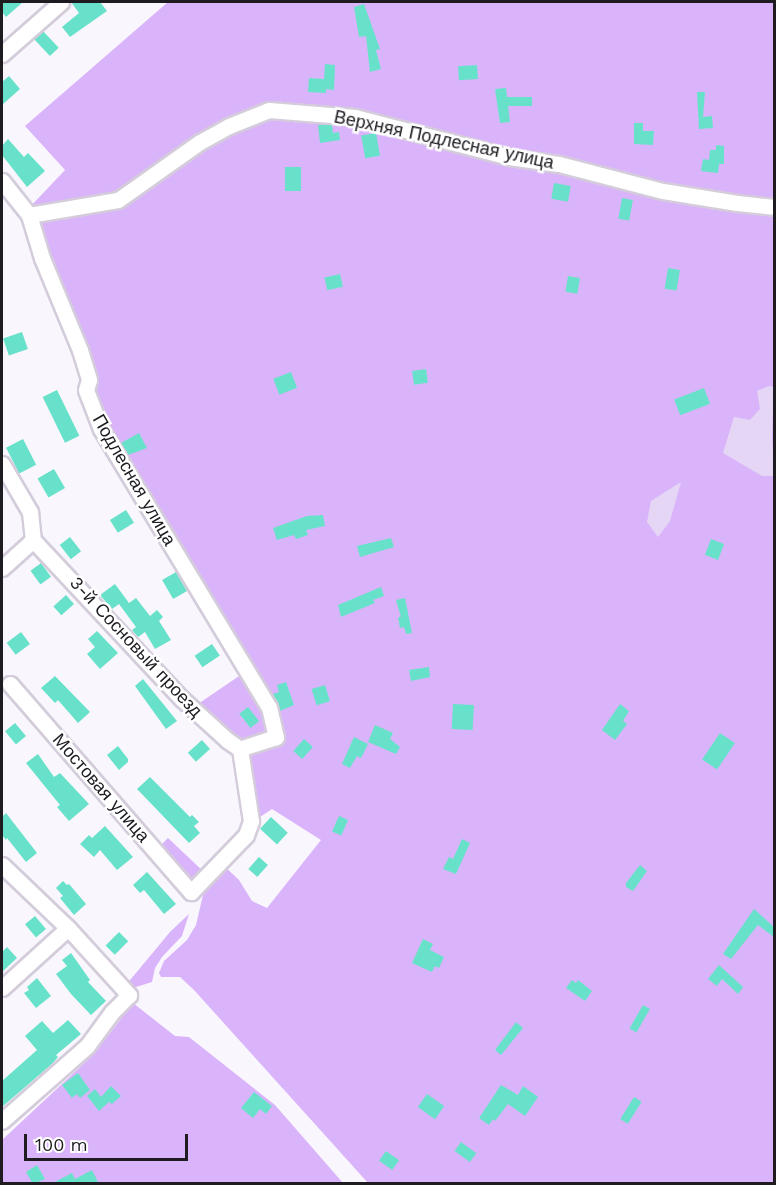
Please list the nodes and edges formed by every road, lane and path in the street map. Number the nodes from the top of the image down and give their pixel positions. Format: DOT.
graph roads {
  1 [pos="61,2"];
  2 [pos="2,54"];
  3 [pos="2,181"];
  4 [pos="774,207"];
  5 [pos="29,215"];
  6 [pos="2,464"];
  7 [pos="33,540"];
  8 [pos="2,568"];
  9 [pos="10,684"];
  10 [pos="240,748"];
  11 [pos="2,865"];
  12 [pos="68,928"];
  13 [pos="2,988"];
  14 [pos="2,1121"];
  1 -- 2 [label="street"];
  3 -- 5 [label="street, Подлесная улица"];
  4 -- 5 [label="street, Верхняя Подлесная улица"];
  5 -- 10 [label="street, Подлесная улица"];
  6 -- 7 [label="street"];
  7 -- 8 [label="street"];
  7 -- 10 [label="street, 3-й Сосновый проезд"];
  9 -- 10 [label="street, Мостовая улица"];
  11 -- 12 [label="street"];
  12 -- 13 [label="street"];
  12 -- 14 [label="street"];
}
